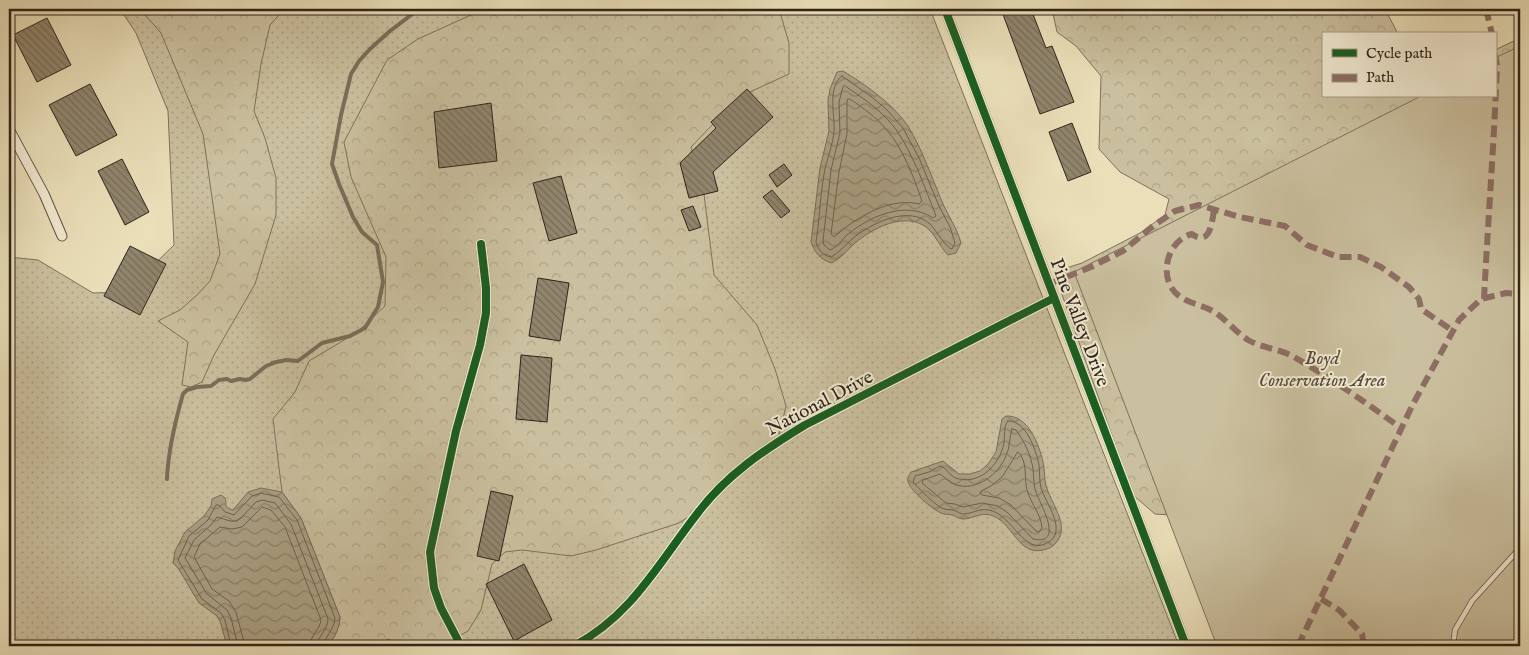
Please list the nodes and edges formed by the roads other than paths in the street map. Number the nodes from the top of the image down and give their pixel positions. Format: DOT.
graph roads {
  1 [pos="945,9"];
  2 [pos="9,129"];
  3 [pos="62,236"];
  4 [pos="481,244"];
  5 [pos="1054,298"];
  6 [pos="1520,548"];
  7 [pos="461,646"];
  8 [pos="574,646"];
  9 [pos="1186,646"];
  10 [pos="1453,646"];
  1 -- 5 [label="street, Pine Valley Drive"];
  2 -- 3 [label="street"];
  4 -- 7 [label="street"];
  5 -- 8 [label="street, National Drive"];
  5 -- 9 [label="street, Pine Valley Drive"];
  6 -- 10 [label="lane"];
}
